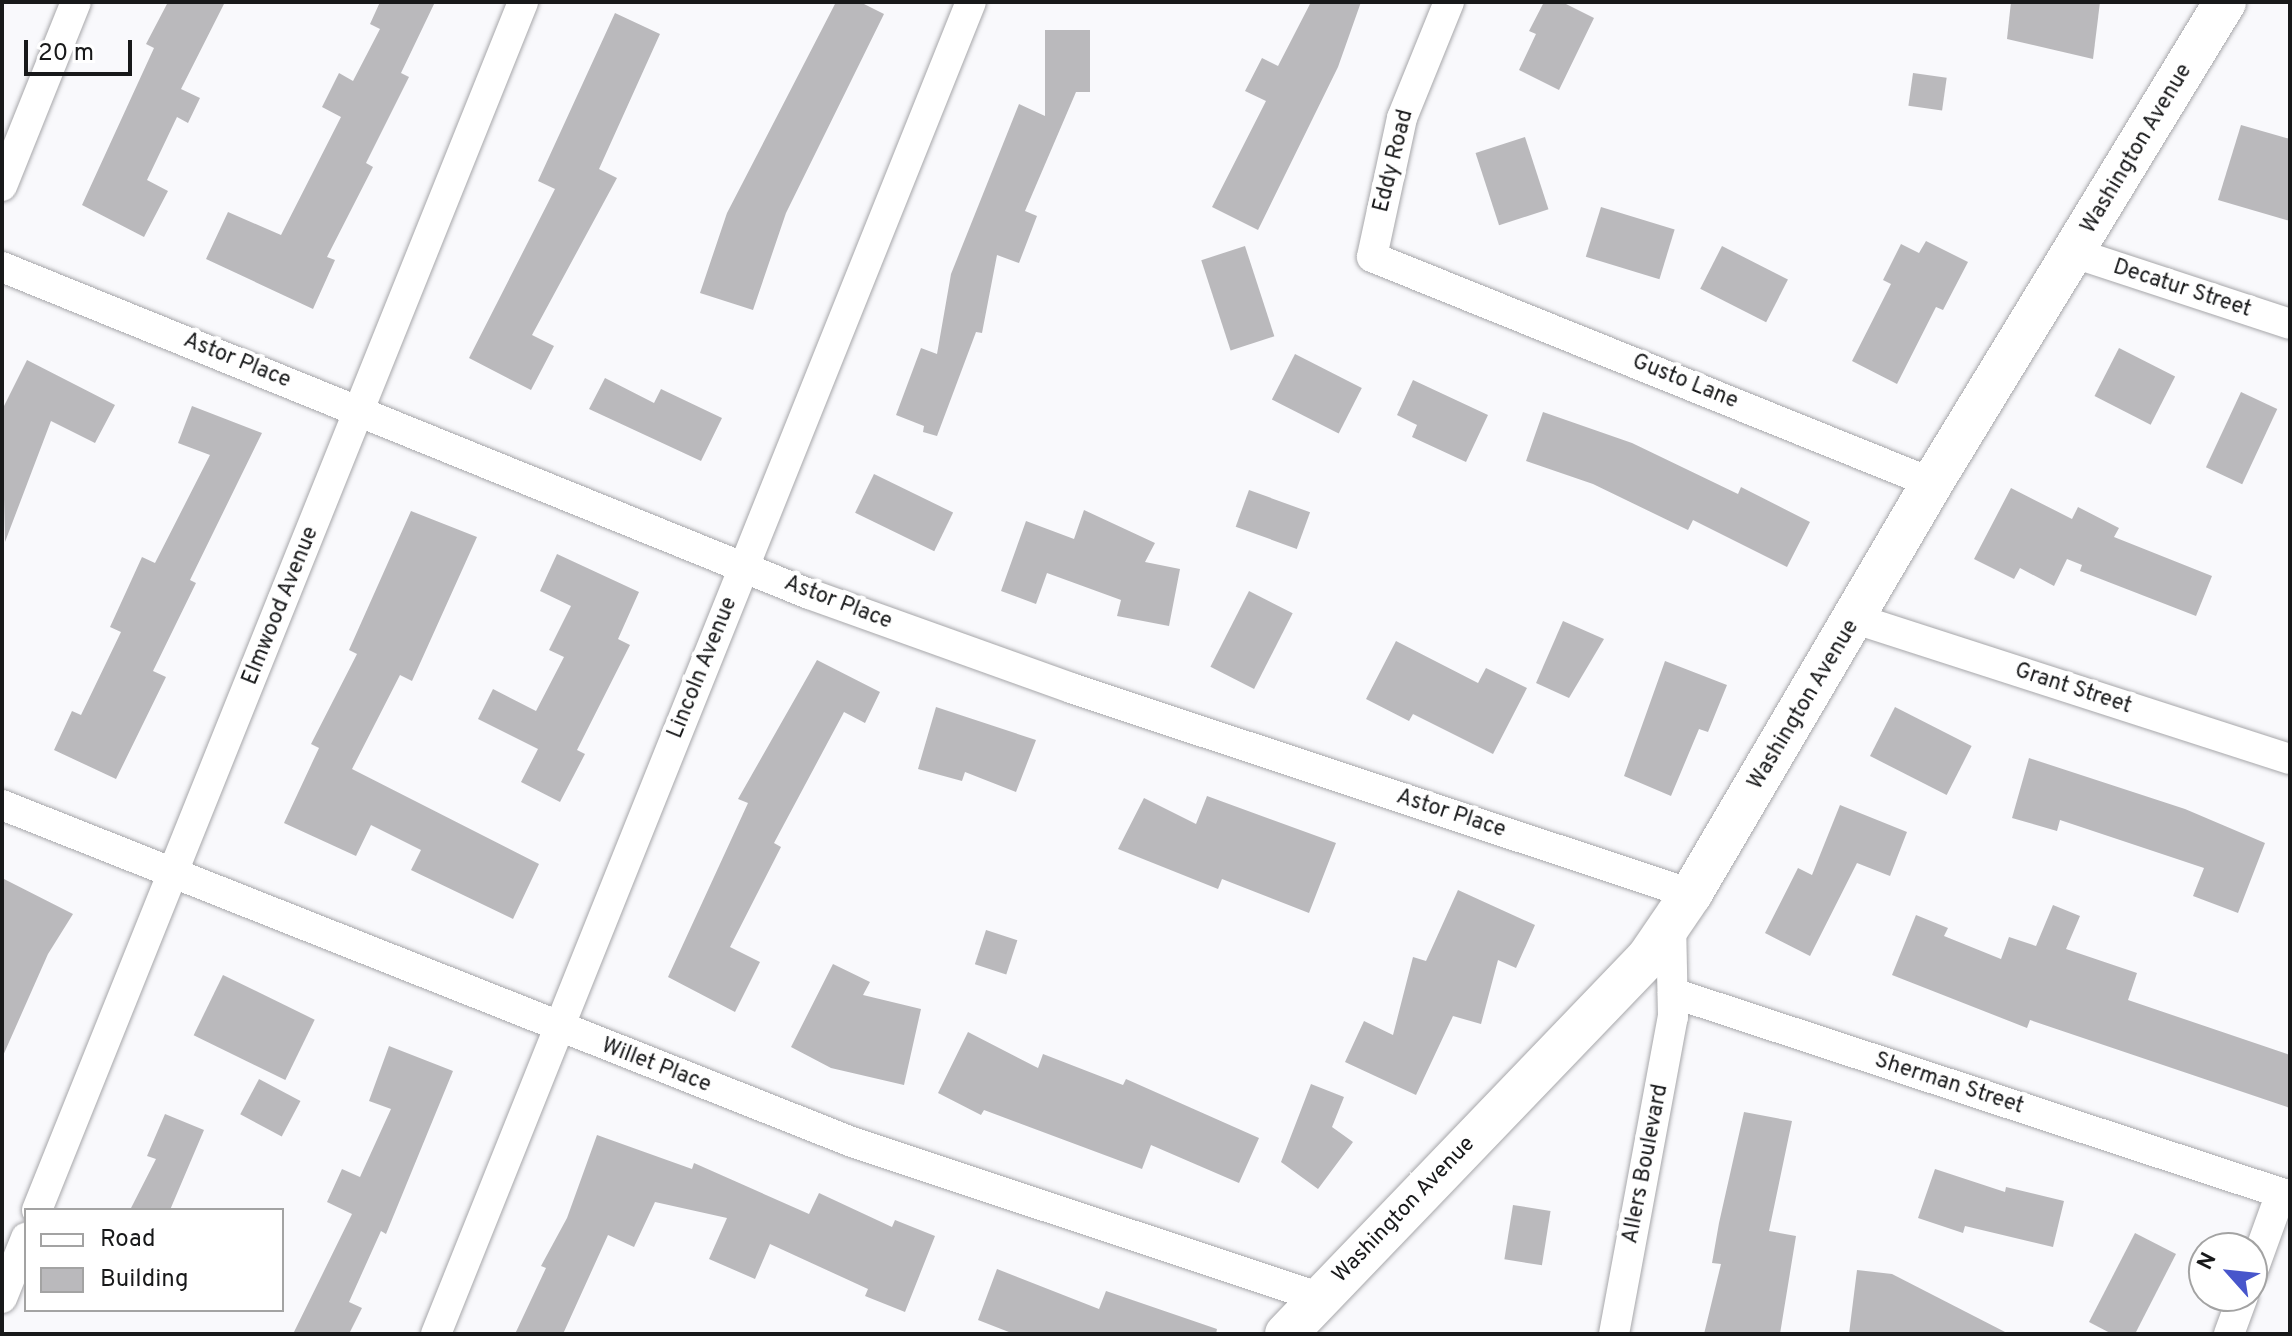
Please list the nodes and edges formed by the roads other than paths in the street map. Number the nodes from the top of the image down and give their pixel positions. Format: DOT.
graph roads {
  1 [pos="76,2"];
  2 [pos="523,2"];
  3 [pos="971,2"];
  4 [pos="1449,2"];
  5 [pos="2225,2"];
  6 [pos="2,186"];
  7 [pos="2074,253"];
  8 [pos="2,267"];
  9 [pos="1436,283"];
  10 [pos="2290,324"];
  11 [pos="360,410"];
  12 [pos="1932,483"];
  13 [pos="744,565"];
  14 [pos="1856,619"];
  15 [pos="2290,759"];
  16 [pos="2,805"];
  17 [pos="173,873"];
  18 [pos="1681,909"];
  19 [pos="1673,993"];
  20 [pos="558,1028"];
  21 [pos="2286,1195"];
  22 [pos="38,1208"];
  23 [pos="2268,1236"];
  24 [pos="24,1243"];
  25 [pos="2,1298"];
  26 [pos="1320,1298"];
  27 [pos="2237,1312"];
  28 [pos="436,1334"];
  29 [pos="1286,1334"];
  30 [pos="1614,1334"];
  31 [pos="2229,1334"];
  1 -- 6 [label="street"];
  2 -- 11 [label="street, Elmwood Avenue"];
  3 -- 13 [label="street, Lincoln Avenue"];
  4 -- 9 [label="street, Eddy Road"];
  5 -- 7 [label="street, Washington Avenue"];
  7 -- 10 [label="street, Decatur Street"];
  7 -- 12 [label="street, Washington Avenue"];
  8 -- 11 [label="street, Astor Place"];
  9 -- 12 [label="street, Gusto Lane"];
  11 -- 13 [label="street, Astor Place"];
  11 -- 17 [label="street, Elmwood Avenue"];
  12 -- 14 [label="street, Washington Avenue"];
  13 -- 18 [label="street, Astor Place"];
  13 -- 20 [label="street, Lincoln Avenue"];
  14 -- 15 [label="street, Grant Street"];
  14 -- 18 [label="street, Washington Avenue"];
  16 -- 17 [label="street, Willet Place"];
  17 -- 20 [label="street, Willet Place"];
  17 -- 22 [label="street, Elmwood Avenue"];
  18 -- 19 [label="street"];
  18 -- 26 [label="street, Washington Avenue"];
  19 -- 21 [label="street, Sherman Street"];
  19 -- 30 [label="street, Allers Boulevard"];
  20 -- 26 [label="street, Willet Place"];
  20 -- 28 [label="street, Lincoln Avenue"];
  21 -- 23 [label="street"];
  24 -- 25 [label="street"];
  26 -- 29 [label="street, Washington Avenue"];
  27 -- 31 [label="street"];
}
